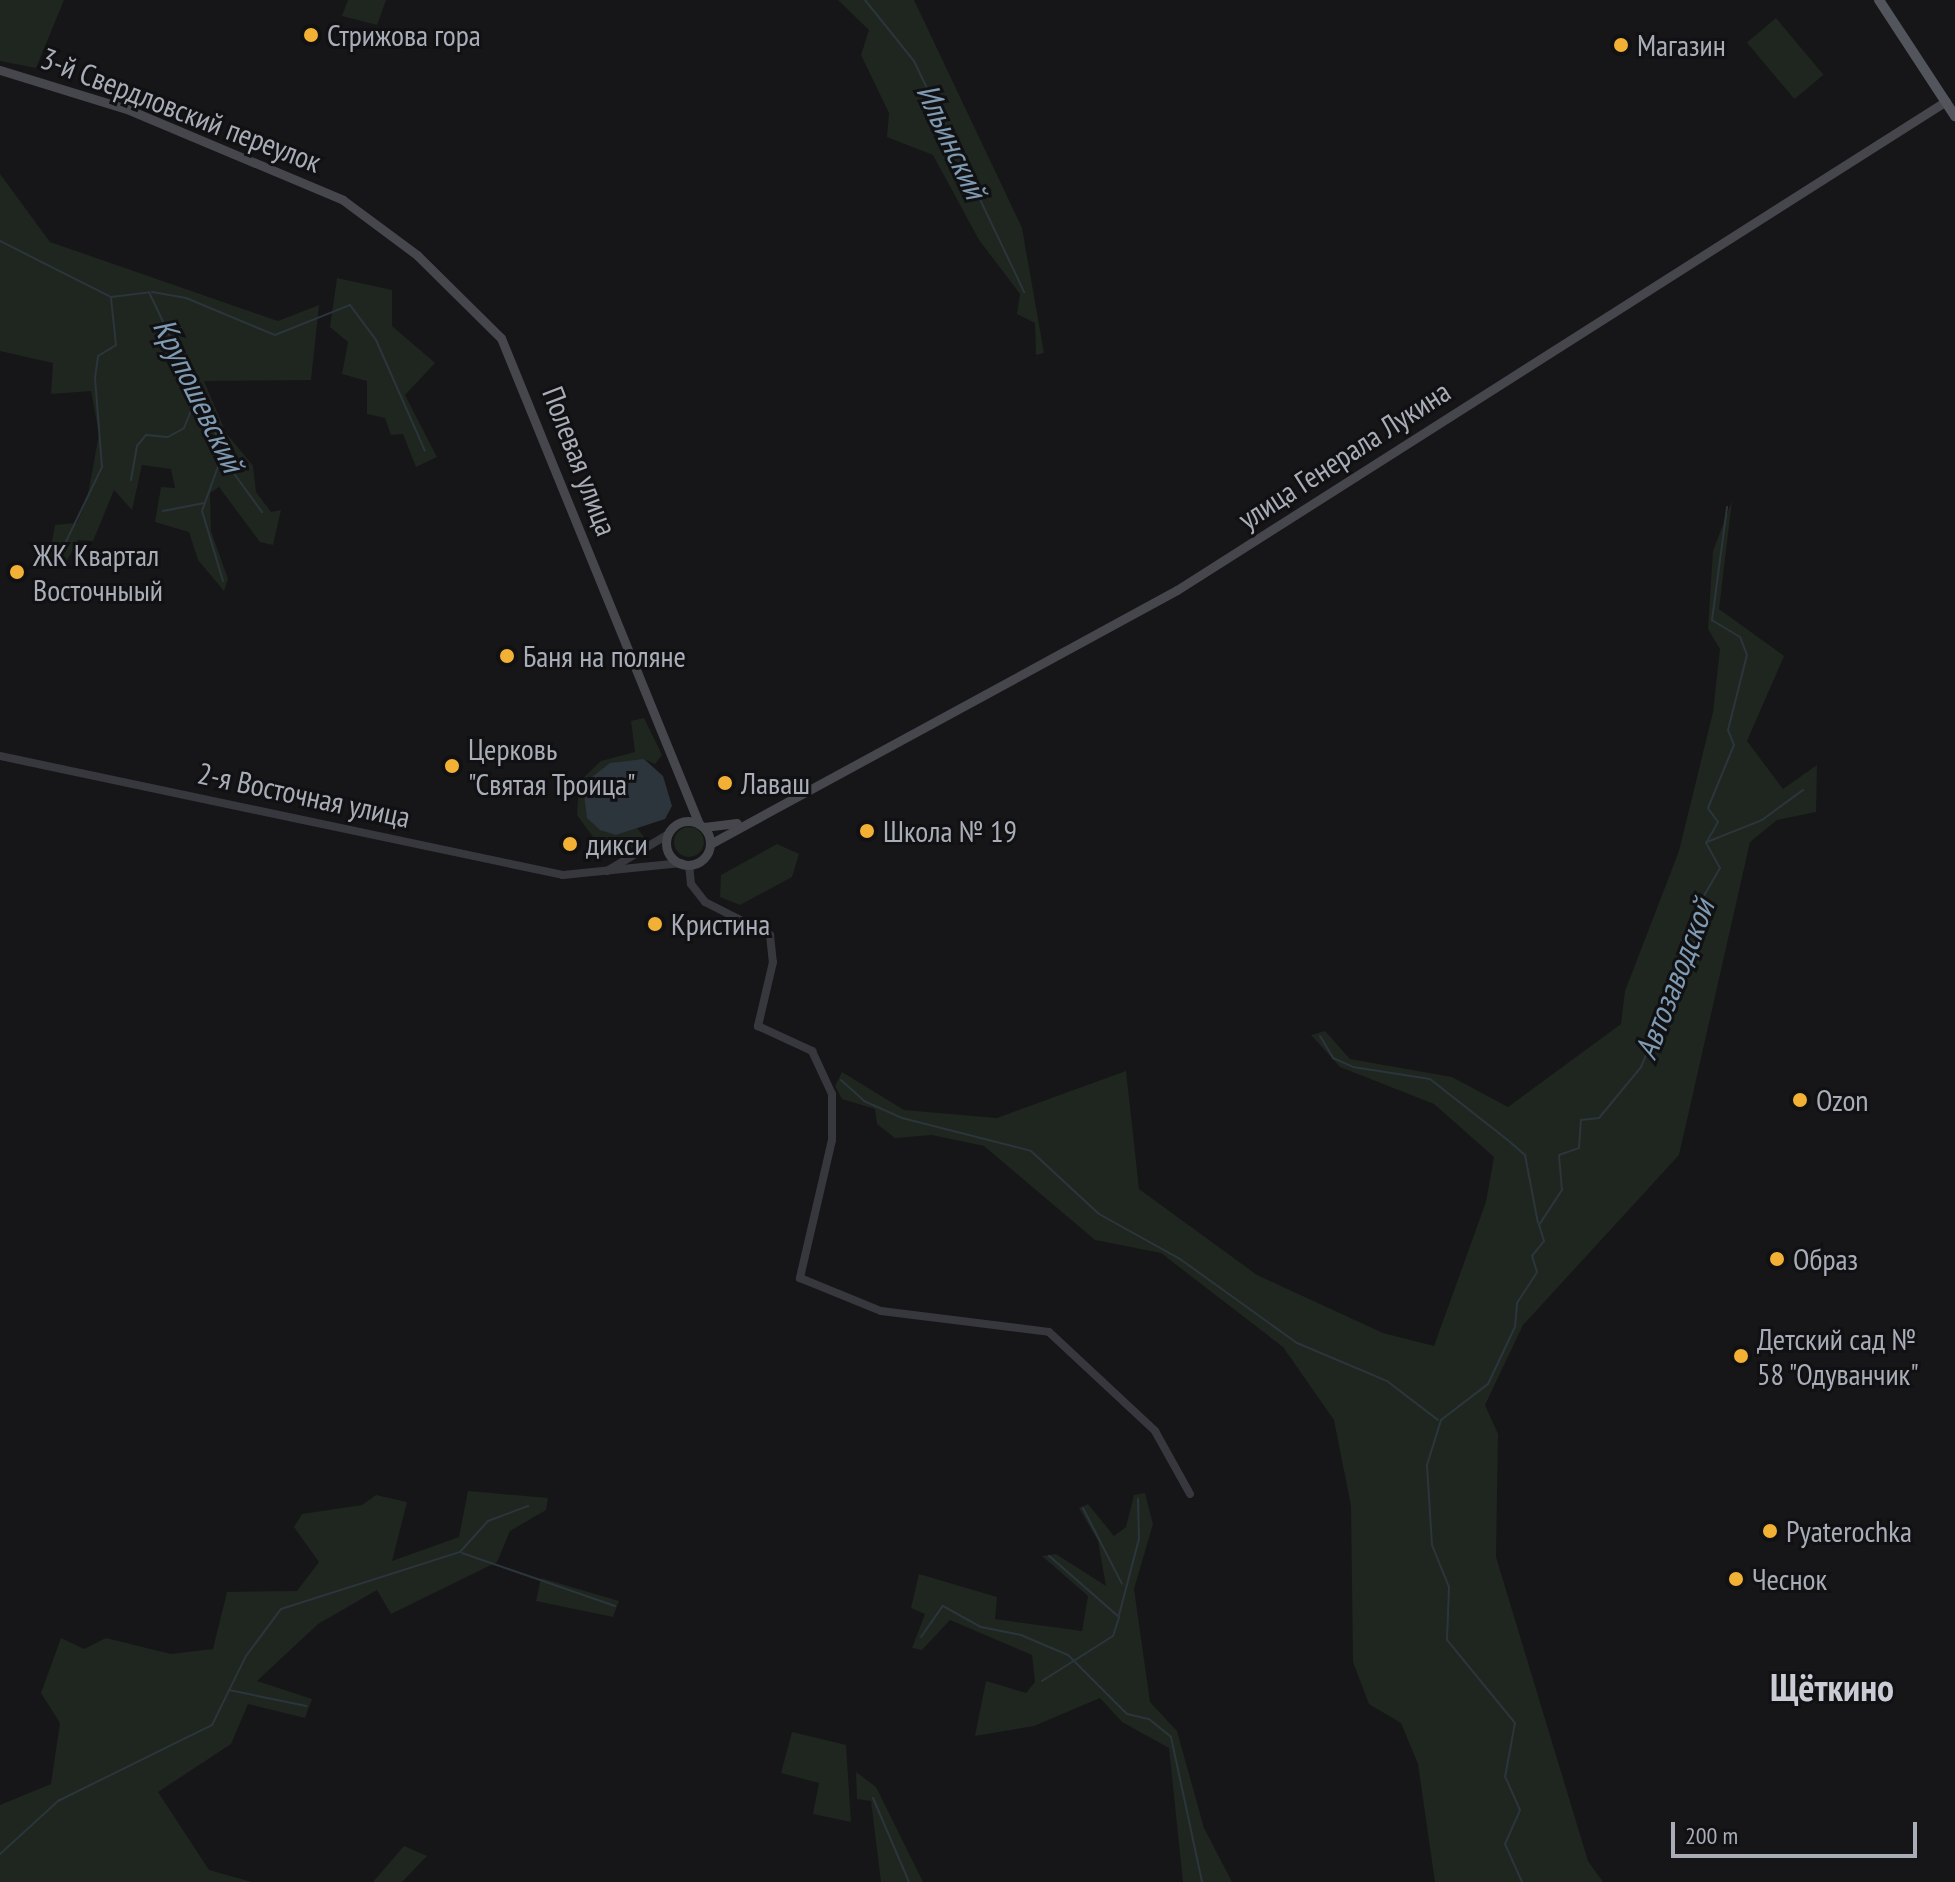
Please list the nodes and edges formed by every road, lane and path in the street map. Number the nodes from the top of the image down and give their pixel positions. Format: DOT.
graph roads {
  1 [pos="1879,0"];
  2 [pos="0,70"];
  3 [pos="1946,101"];
  4 [pos="1955,116"];
  5 [pos="343,200"];
  6 [pos="0,756"];
  7 [pos="690,797"];
  8 [pos="752,819"];
  9 [pos="682,821"];
  10 [pos="701,825"];
  11 [pos="667,835"];
  12 [pos="710,844"];
  13 [pos="685,864"];
  14 [pos="599,875"];
  15 [pos="1190,1494"];
  1 -- 3 [label="main road"];
  2 -- 5 [label="main road, 3-й Свердловский переулок"];
  3 -- 4 [label="main road"];
  3 -- 8 [label="main road, улица Генерала Лукина"];
  5 -- 7 [label="main road, Полевая улица"];
  6 -- 14 [label="street, 2-я Восточная улица"];
  7 -- 9 [label="main road"];
  7 -- 10 [label="main road, Полевая улица"];
  8 -- 10 [label="main road, улица Генерала Лукина"];
  8 -- 12 [label="main road, улица Генерала Лукина"];
  9 -- 10 [label="main road"];
  9 -- 11 [label="main road"];
  10 -- 12 [label="main road"];
  11 -- 13 [label="main road"];
  11 -- 14 [label="street"];
  12 -- 13 [label="main road"];
  13 -- 14 [label="street, 2-я Восточная улица"];
  13 -- 15 [label="street"];
}
